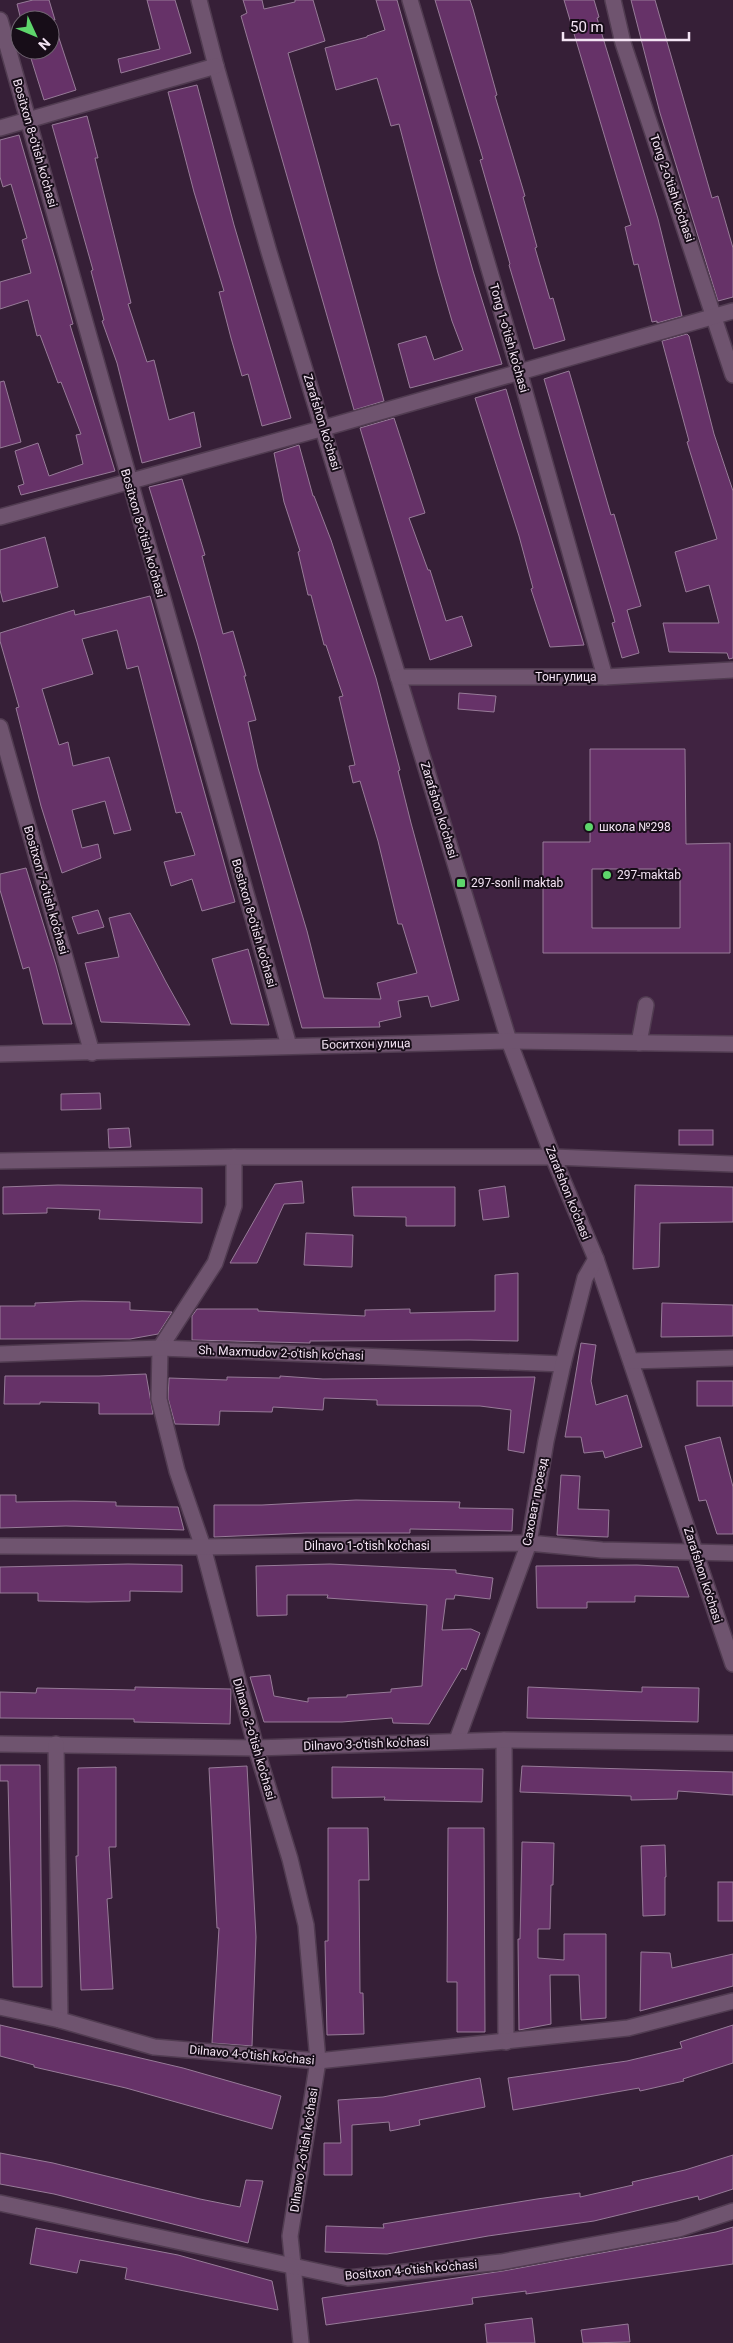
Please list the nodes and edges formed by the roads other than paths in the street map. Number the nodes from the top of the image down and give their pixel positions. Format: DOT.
graph roads {
  1 [pos="200,0"];
  2 [pos="410,0"];
  3 [pos="613,0"];
  4 [pos="0,20"];
  5 [pos="216,66"];
  6 [pos="28,119"];
  7 [pos="0,128"];
  8 [pos="733,311"];
  9 [pos="715,316"];
  10 [pos="519,371"];
  11 [pos="733,376"];
  12 [pos="324,428"];
  13 [pos="128,480"];
  14 [pos="0,517"];
  15 [pos="733,670"];
  16 [pos="398,677"];
  17 [pos="605,677"];
  18 [pos="0,727"];
  19 [pos="646,1005"];
  20 [pos="509,1041"];
  21 [pos="639,1043"];
  22 [pos="733,1044"];
  23 [pos="289,1046"];
  24 [pos="92,1052"];
  25 [pos="0,1054"];
  26 [pos="234,1157"];
  27 [pos="553,1157"];
  28 [pos="0,1161"];
  29 [pos="733,1164"];
  30 [pos="596,1259"];
  31 [pos="160,1348"];
  32 [pos="0,1354"];
  33 [pos="733,1358"];
  34 [pos="632,1361"];
  35 [pos="563,1364"];
  36 [pos="528,1543"];
  37 [pos="0,1546"];
  38 [pos="203,1547"];
  39 [pos="696,1552"];
  40 [pos="733,1553"];
  41 [pos="733,1664"];
  42 [pos="456,1740"];
  43 [pos="504,1740"];
  44 [pos="0,1744"];
  45 [pos="56,1744"];
  46 [pos="733,1744"];
  47 [pos="256,1748"];
  48 [pos="733,2001"];
  49 [pos="0,2007"];
  50 [pos="60,2020"];
  51 [pos="506,2042"];
  52 [pos="318,2061"];
  53 [pos="0,2203"];
  54 [pos="733,2211"];
  55 [pos="295,2267"];
  56 [pos="301,2343"];
  1 -- 5 [label="street, Zarafshon ko'chasi"];
  2 -- 10 [label="street, Tong 1-o'tish ko'chasi"];
  3 -- 9 [label="street, Tong 2-o'tish ko'chasi"];
  4 -- 6 [label="street, Bositxon 8-o'tish ko'chasi"];
  5 -- 6 [label="street"];
  5 -- 12 [label="street, Zarafshon ko'chasi"];
  6 -- 7 [label="street"];
  6 -- 13 [label="street, Bositxon 8-o'tish ko'chasi"];
  8 -- 9 [label="street"];
  9 -- 10 [label="street"];
  9 -- 11 [label="street, Tong 2-o'tish ko'chasi"];
  10 -- 12 [label="street"];
  10 -- 17 [label="street, Tong 1-o'tish ko'chasi"];
  12 -- 13 [label="street"];
  12 -- 16 [label="street, Zarafshon ko'chasi"];
  13 -- 14 [label="street"];
  13 -- 23 [label="street, Bositxon 8-o'tish ko'chasi"];
  15 -- 17 [label="street, Тонг улица"];
  16 -- 17 [label="street, Тонг улица"];
  16 -- 20 [label="street, Zarafshon ko'chasi"];
  18 -- 24 [label="street, Bositxon 7-o'tish ko'chasi"];
  19 -- 21 [label="street"];
  20 -- 21 [label="street, Боситхон улица"];
  20 -- 23 [label="street, Боситхон улица"];
  20 -- 27 [label="street, Zarafshon ko'chasi"];
  21 -- 22 [label="street, Боситхон улица"];
  23 -- 24 [label="street, Боситхон улица"];
  24 -- 25 [label="street, Боситхон улица"];
  26 -- 27 [label="street"];
  26 -- 28 [label="street"];
  26 -- 31 [label="street"];
  27 -- 29 [label="street"];
  27 -- 30 [label="street, Zarafshon ko'chasi"];
  30 -- 34 [label="street, Zarafshon ko'chasi"];
  30 -- 35 [label="street, Саховат проезд"];
  31 -- 32 [label="street, Sh. Maxmudov 2-o'tish ko'chasi"];
  31 -- 35 [label="street, Sh. Maxmudov 2-o'tish ko'chasi"];
  31 -- 38 [label="street, Dilnavo 2-o'tish ko'chasi"];
  33 -- 34 [label="street"];
  34 -- 39 [label="street, Zarafshon ko'chasi"];
  35 -- 36 [label="street, Саховат проезд"];
  36 -- 38 [label="street, Dilnavo 1-o'tish ko'chasi"];
  36 -- 39 [label="street, Dilnavo 1-o'tish ko'chasi"];
  36 -- 42 [label="street, Саховат проезд"];
  37 -- 38 [label="street, Dilnavo 1-o'tish ko'chasi"];
  38 -- 47 [label="street, Dilnavo 2-o'tish ko'chasi"];
  39 -- 40 [label="street, Dilnavo 1-o'tish ko'chasi"];
  39 -- 41 [label="street, Zarafshon ko'chasi"];
  42 -- 43 [label="street, Dilnavo 3-o'tish ko'chasi"];
  42 -- 47 [label="street, Dilnavo 3-o'tish ko'chasi"];
  43 -- 46 [label="street, Dilnavo 3-o'tish ko'chasi"];
  43 -- 51 [label="street"];
  44 -- 45 [label="street, Dilnavo 3-o'tish ko'chasi"];
  45 -- 47 [label="street, Dilnavo 3-o'tish ko'chasi"];
  45 -- 50 [label="street"];
  47 -- 52 [label="street, Dilnavo 2-o'tish ko'chasi"];
  48 -- 51 [label="street, Dilnavo 4-o'tish ko'chasi"];
  49 -- 50 [label="street, Dilnavo 4-o'tish ko'chasi"];
  50 -- 52 [label="street, Dilnavo 4-o'tish ko'chasi"];
  51 -- 52 [label="street, Dilnavo 4-o'tish ko'chasi"];
  52 -- 55 [label="street, Dilnavo 2-o'tish ko'chasi"];
  53 -- 55 [label="street, Bositxon 4-o'tish ko'chasi"];
  54 -- 55 [label="street, Bositxon 4-o'tish ko'chasi"];
  55 -- 56 [label="street, Dilnavo 2-o'tish ko'chasi"];
}
